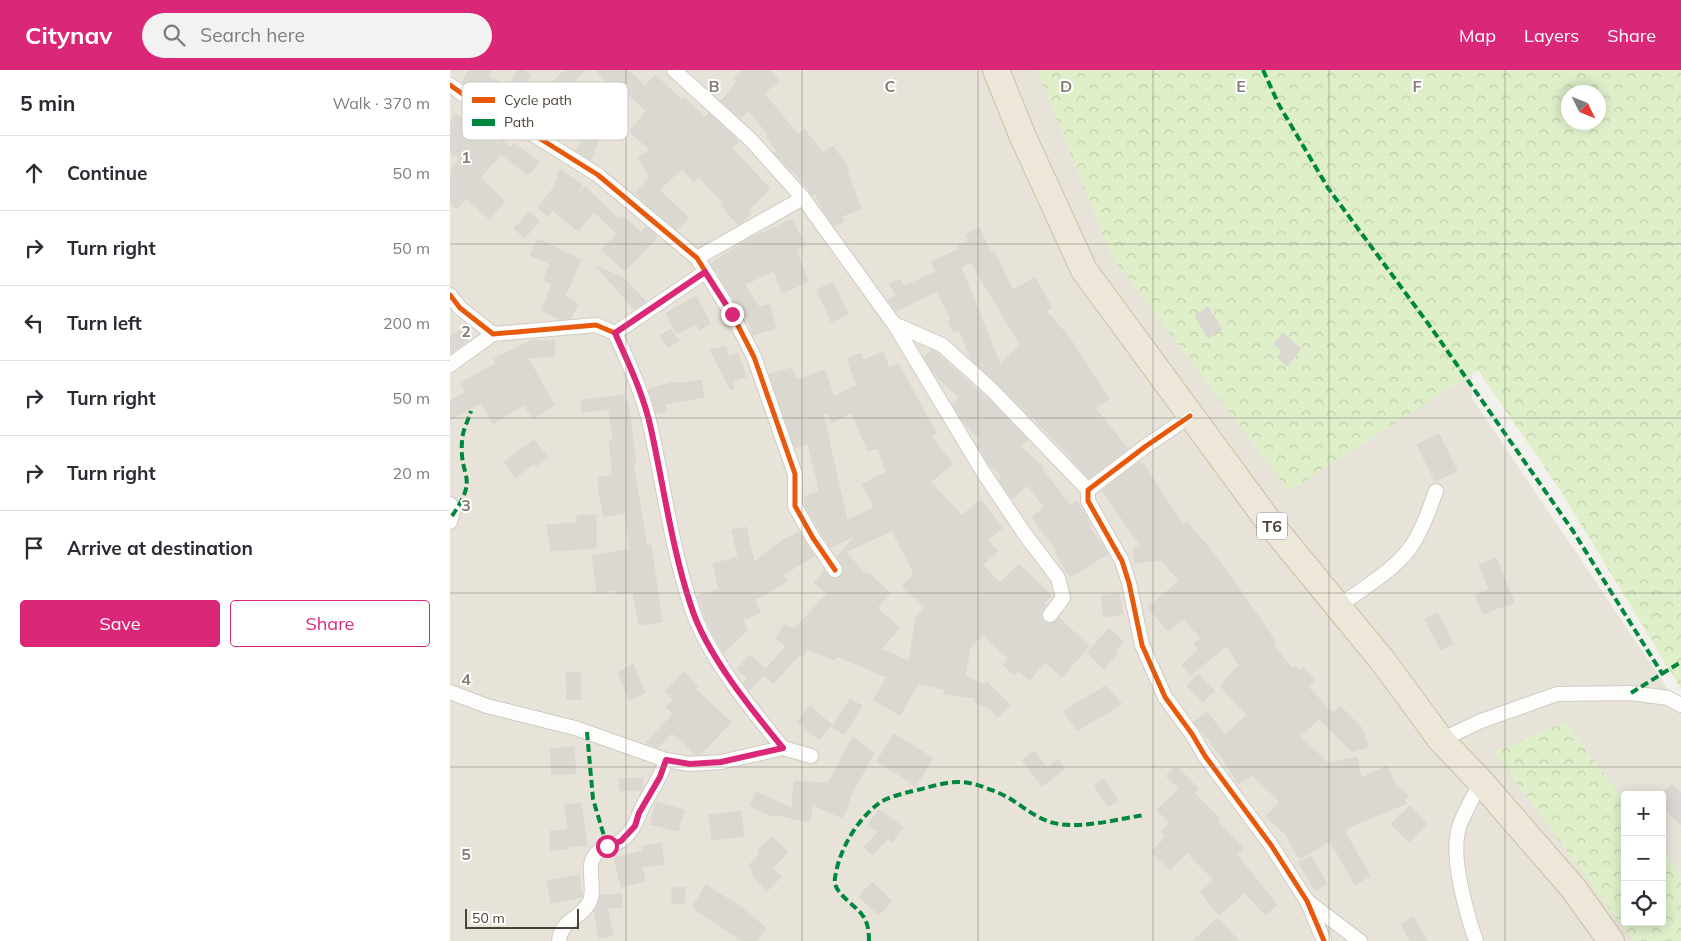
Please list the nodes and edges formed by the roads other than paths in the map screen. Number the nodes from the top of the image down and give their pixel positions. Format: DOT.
graph roads {
  1 [pos="674,70"];
  2 [pos="996,70"];
  3 [pos="450,85"];
  4 [pos="462,94"];
  5 [pos="542,140"];
  6 [pos="802,198"];
  7 [pos="697,258"];
  8 [pos="705,272"];
  9 [pos="450,295"];
  10 [pos="894,324"];
  11 [pos="615,333"];
  12 [pos="493,334"];
  13 [pos="450,365"];
  14 [pos="1190,416"];
  15 [pos="1088,490"];
  16 [pos="1436,491"];
  17 [pos="450,504"];
  18 [pos="450,522"];
  19 [pos="835,570"];
  20 [pos="1339,606"];
  21 [pos="1050,615"];
  22 [pos="450,692"];
  23 [pos="1681,704"];
  24 [pos="1441,740"];
  25 [pos="783,748"];
  26 [pos="811,756"];
  27 [pos="666,760"];
  28 [pos="1481,782"];
  29 [pos="1307,901"];
  30 [pos="559,941"];
  31 [pos="1324,941"];
  32 [pos="1360,941"];
  33 [pos="1476,941"];
  34 [pos="1611,941"];
  1 -- 6 [label="street"];
  2 -- 14 [label="highway, T6"];
  3 -- 4 [label="street"];
  5 -- 7 [label="street"];
  6 -- 7 [label="street"];
  6 -- 10 [label="street"];
  7 -- 8 [label="street"];
  8 -- 11 [label="street"];
  8 -- 19 [label="street"];
  9 -- 12 [label="street"];
  10 -- 15 [label="street"];
  10 -- 21 [label="street"];
  11 -- 12 [label="street"];
  11 -- 25 [label="street"];
  12 -- 13 [label="street"];
  14 -- 15 [label="street"];
  14 -- 20 [label="highway, T6"];
  15 -- 29 [label="street"];
  16 -- 20 [label="street"];
  17 -- 18 [label="street"];
  20 -- 24 [label="highway, T6"];
  22 -- 27 [label="street"];
  23 -- 24 [label="street"];
  24 -- 28 [label="highway, T6"];
  25 -- 26 [label="street"];
  25 -- 27 [label="street"];
  27 -- 30 [label="street"];
  28 -- 33 [label="street"];
  28 -- 34 [label="highway, T6"];
  29 -- 31 [label="street"];
  29 -- 32 [label="street"];
}
